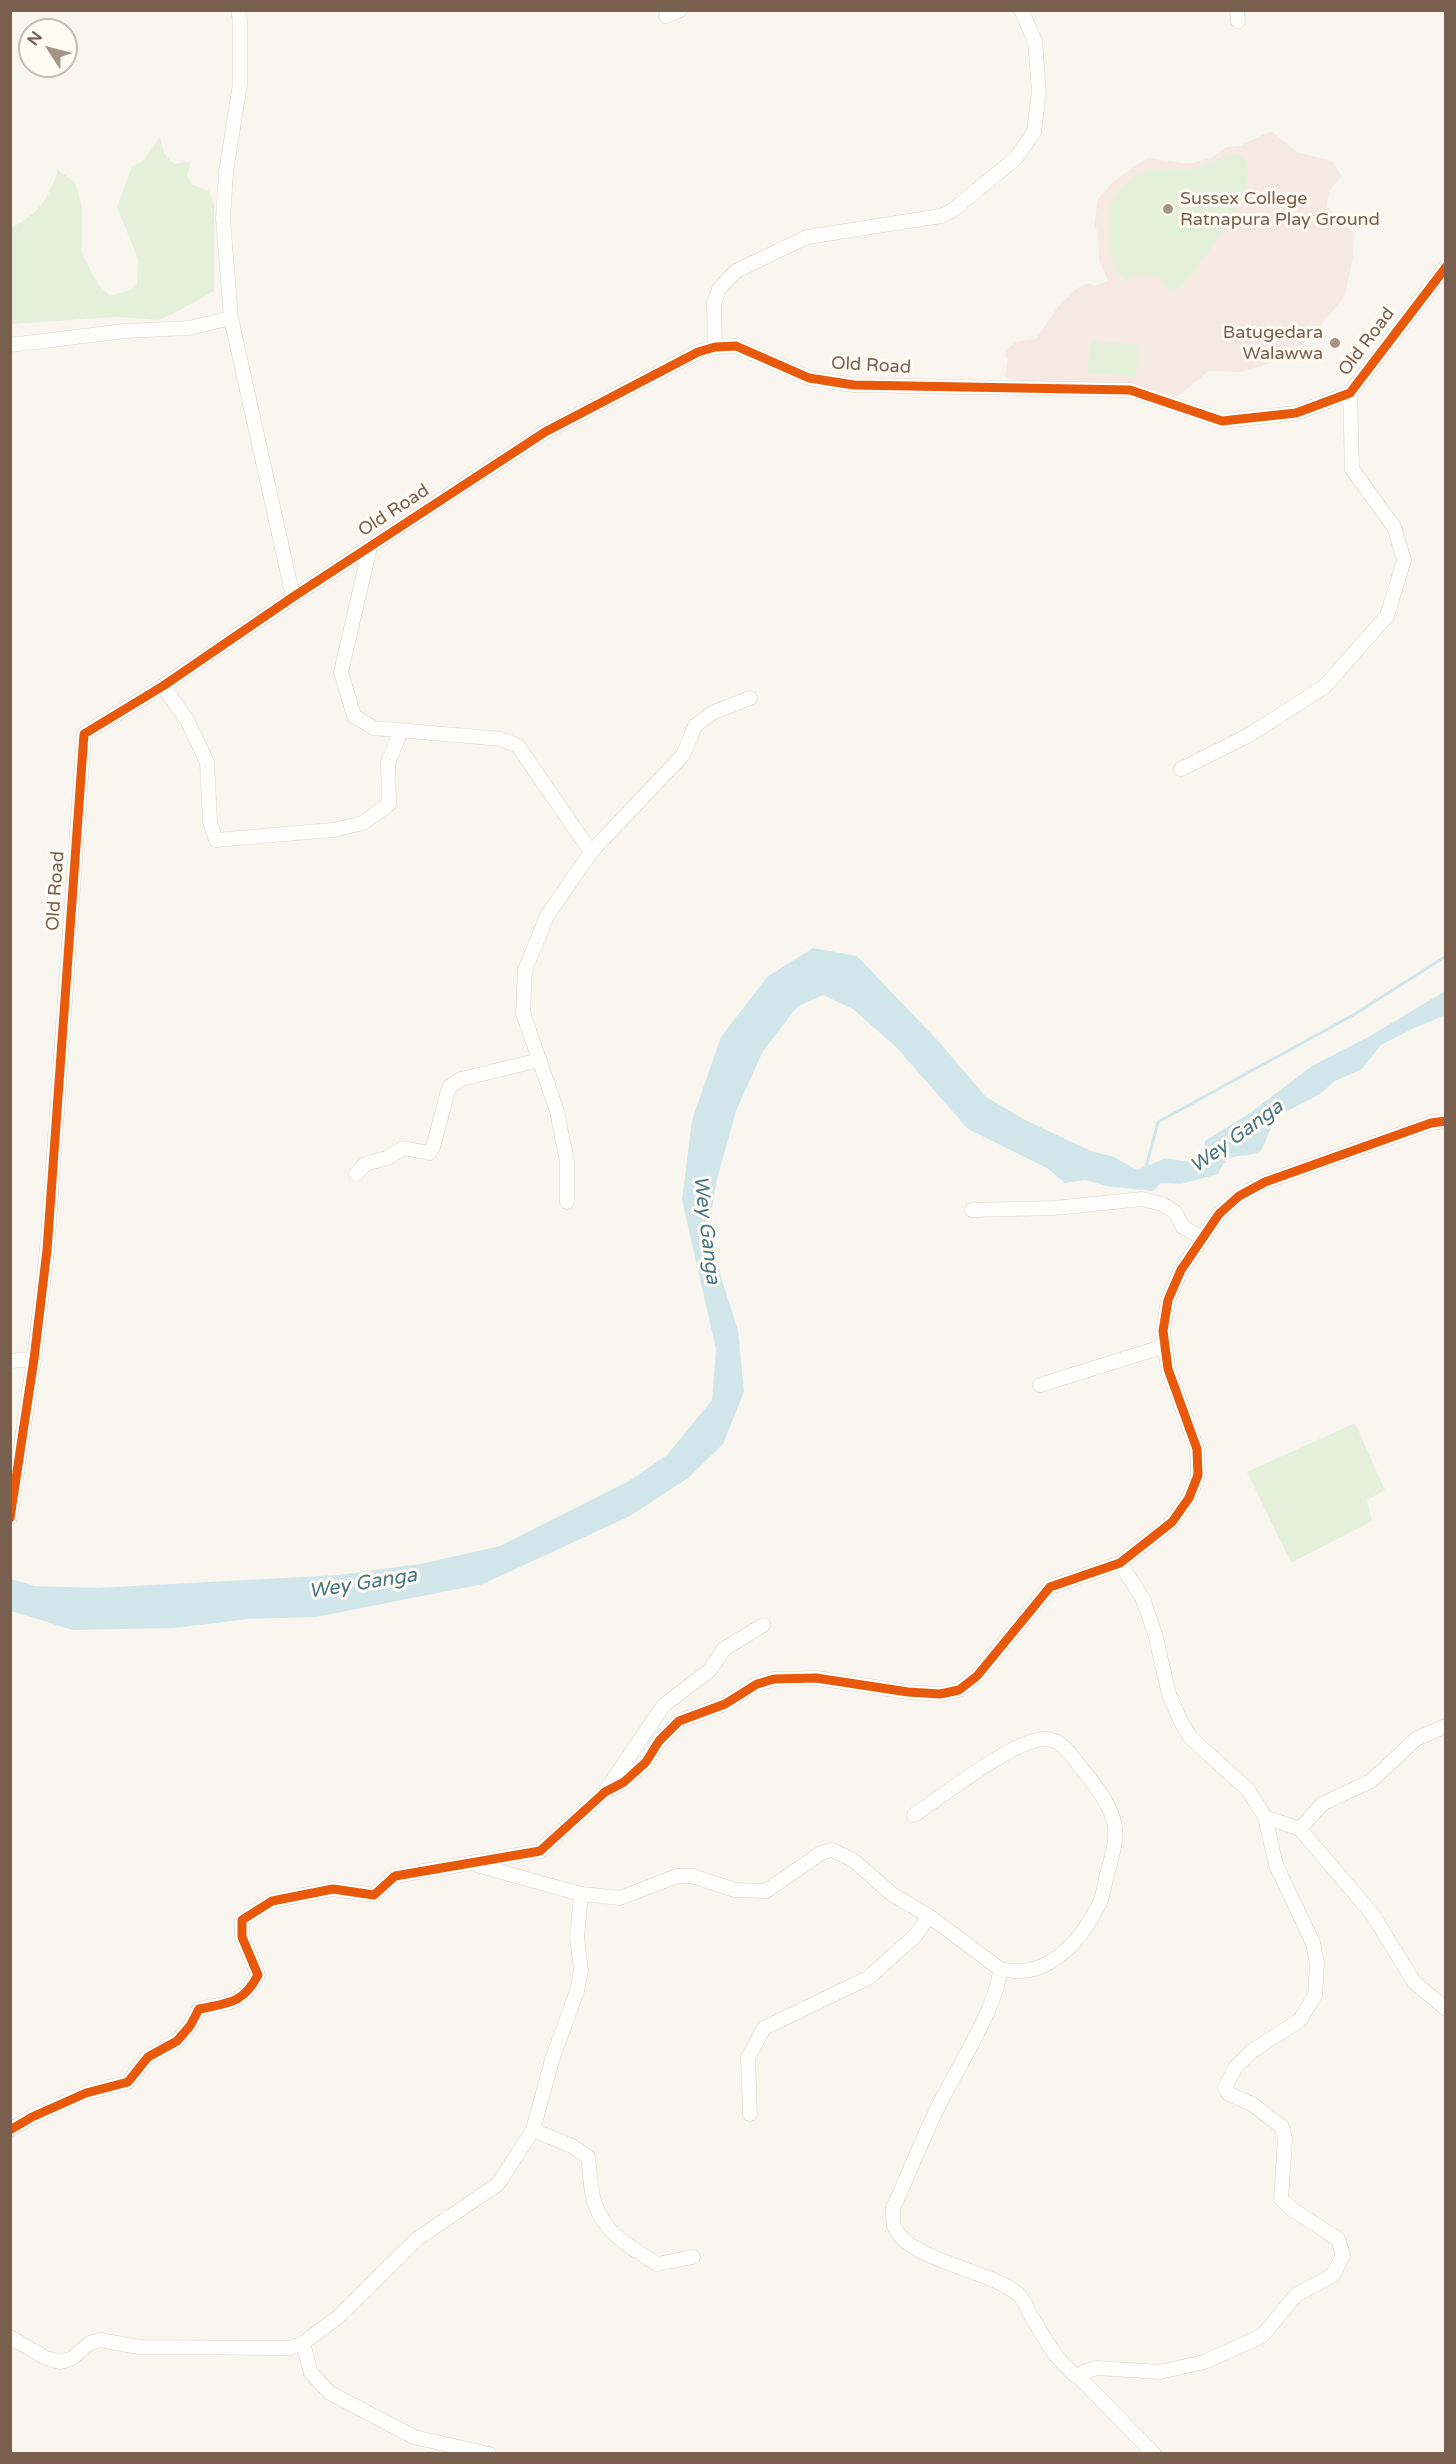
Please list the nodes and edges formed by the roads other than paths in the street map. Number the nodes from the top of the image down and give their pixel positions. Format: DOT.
graph roads {
  1 [pos="238,10"];
  2 [pos="680,10"];
  3 [pos="1021,10"];
  4 [pos="666,16"];
  5 [pos="1446,267"];
  6 [pos="231,318"];
  7 [pos="10,345"];
  8 [pos="715,347"];
  9 [pos="1350,393"];
  10 [pos="370,547"];
  11 [pos="293,597"];
  12 [pos="163,686"];
  13 [pos="750,698"];
  14 [pos="401,731"];
  15 [pos="1181,769"];
  16 [pos="591,852"];
  17 [pos="540,1060"];
  18 [pos="1446,1121"];
  19 [pos="356,1174"];
  20 [pos="567,1202"];
  21 [pos="972,1210"];
  22 [pos="1202,1238"];
  23 [pos="1165,1346"];
  24 [pos="34,1359"];
  25 [pos="10,1361"];
  26 [pos="1040,1385"];
  27 [pos="10,1518"];
  28 [pos="1120,1563"];
  29 [pos="763,1625"];
  30 [pos="1446,1726"];
  31 [pos="605,1792"];
  32 [pos="914,1815"];
  33 [pos="1265,1817"];
  34 [pos="1300,1830"];
  35 [pos="475,1864"];
  36 [pos="581,1894"];
  37 [pos="929,1916"];
  38 [pos="1000,1969"];
  39 [pos="1446,2009"];
  40 [pos="750,2114"];
  41 [pos="10,2130"];
  42 [pos="532,2130"];
  43 [pos="693,2257"];
  44 [pos="10,2337"];
  45 [pos="303,2343"];
  46 [pos="1081,2379"];
  47 [pos="489,2454"];
  48 [pos="1154,2454"];
  1 -- 6 [label="street"];
  2 -- 4 [label="street"];
  3 -- 8 [label="street"];
  5 -- 9 [label="street, Old Road"];
  6 -- 7 [label="street"];
  6 -- 11 [label="street"];
  8 -- 9 [label="street, Old Road"];
  8 -- 10 [label="street, Old Road"];
  9 -- 15 [label="street"];
  10 -- 11 [label="street, Old Road"];
  10 -- 14 [label="street"];
  11 -- 12 [label="street, Old Road"];
  12 -- 14 [label="street"];
  12 -- 24 [label="street, Old Road"];
  13 -- 16 [label="street"];
  14 -- 16 [label="street"];
  16 -- 17 [label="street"];
  17 -- 19 [label="street"];
  17 -- 20 [label="street"];
  18 -- 22 [label="street"];
  21 -- 22 [label="street"];
  22 -- 23 [label="street"];
  23 -- 26 [label="street"];
  23 -- 28 [label="street"];
  24 -- 25 [label="street"];
  24 -- 27 [label="street, Old Road"];
  28 -- 31 [label="street"];
  28 -- 33 [label="street"];
  29 -- 31 [label="street"];
  30 -- 34 [label="street"];
  31 -- 35 [label="street"];
  32 -- 38 [label="street"];
  33 -- 34 [label="street"];
  33 -- 46 [label="street"];
  34 -- 39 [label="street"];
  35 -- 36 [label="street"];
  35 -- 41 [label="street"];
  36 -- 37 [label="street"];
  36 -- 42 [label="street"];
  37 -- 38 [label="street"];
  37 -- 40 [label="street"];
  38 -- 46 [label="street"];
  42 -- 43 [label="street"];
  42 -- 45 [label="street"];
  44 -- 45 [label="street"];
  45 -- 47 [label="street"];
  46 -- 48 [label="street"];
}
